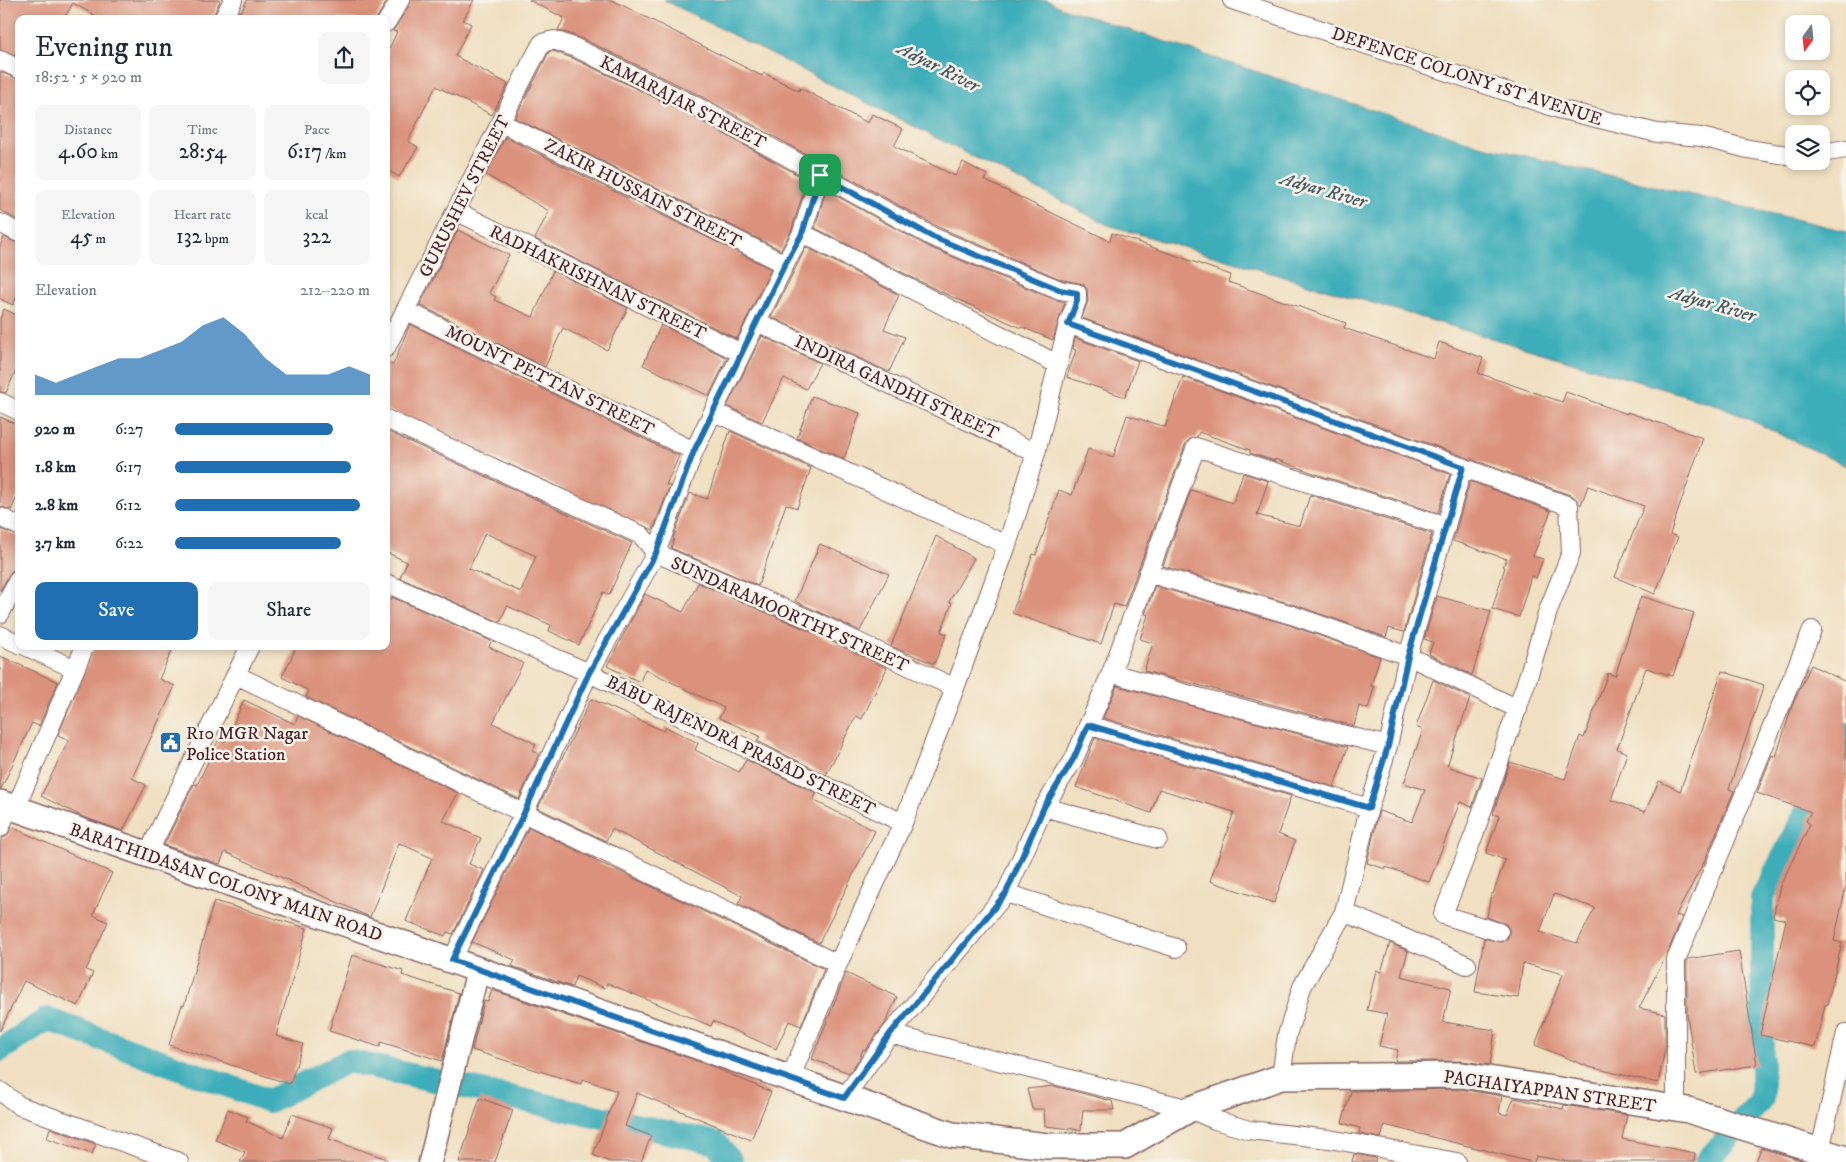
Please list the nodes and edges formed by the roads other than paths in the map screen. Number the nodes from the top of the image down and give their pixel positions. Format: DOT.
graph roads {
  1 [pos="400,0"];
  2 [pos="1232,0"];
  3 [pos="390,16"];
  4 [pos="542,43"];
  5 [pos="0,60"];
  6 [pos="15,67"];
  7 [pos="502,123"];
  8 [pos="1846,149"];
  9 [pos="1830,152"];
  10 [pos="1785,155"];
  11 [pos="820,175"];
  12 [pos="456,211"];
  13 [pos="0,223"];
  14 [pos="15,231"];
  15 [pos="802,234"];
  16 [pos="785,264"];
  17 [pos="405,310"];
  18 [pos="757,322"];
  19 [pos="1068,324"];
  20 [pos="390,340"];
  21 [pos="741,353"];
  22 [pos="1059,365"];
  23 [pos="0,402"];
  24 [pos="15,409"];
  25 [pos="714,412"];
  26 [pos="390,421"];
  27 [pos="694,451"];
  28 [pos="1036,452"];
  29 [pos="1463,467"];
  30 [pos="0,517"];
  31 [pos="15,524"];
  32 [pos="1446,527"];
  33 [pos="1007,545"];
  34 [pos="656,553"];
  35 [pos="1148,573"];
  36 [pos="390,585"];
  37 [pos="15,586"];
  38 [pos="0,614"];
  39 [pos="1812,630"];
  40 [pos="0,635"];
  41 [pos="15,642"];
  42 [pos="34,650"];
  43 [pos="83,650"];
  44 [pos="248,650"];
  45 [pos="1408,656"];
  46 [pos="75,668"];
  47 [pos="589,673"];
  48 [pos="1112,673"];
  49 [pos="236,675"];
  50 [pos="955,688"];
  51 [pos="1518,709"];
  52 [pos="1088,725"];
  53 [pos="1388,746"];
  54 [pos="8,805"];
  55 [pos="1044,807"];
  56 [pos="1369,808"];
  57 [pos="524,813"];
  58 [pos="902,823"];
  59 [pos="0,828"];
  60 [pos="1158,839"];
  61 [pos="147,855"];
  62 [pos="1006,893"];
  63 [pos="1344,912"];
  64 [pos="1499,932"];
  65 [pos="1176,948"];
  66 [pos="452,960"];
  67 [pos="838,964"];
  68 [pos="1467,965"];
  69 [pos="478,970"];
  70 [pos="1846,1033"];
  71 [pos="890,1034"];
  72 [pos="1281,1077"];
  73 [pos="790,1079"];
  74 [pos="0,1091"];
  75 [pos="844,1098"];
  76 [pos="1190,1109"];
  77 [pos="1682,1109"];
  78 [pos="1811,1148"];
  79 [pos="149,1158"];
  80 [pos="1846,1158"];
  81 [pos="179,1162"];
  82 [pos="430,1162"];
  83 [pos="1457,1162"];
  1 -- 3 [label="street"];
  2 -- 10 [label="street, DEFENCE COLONY 1ST AVENUE"];
  4 -- 7 [label="street, GURUSHEV STREET"];
  4 -- 11 [label="street, KAMARAJAR STREET"];
  5 -- 6 [label="street"];
  7 -- 12 [label="street, GURUSHEV STREET"];
  7 -- 16 [label="street, ZAKIR HUSSAIN STREET"];
  8 -- 9 [label="street"];
  11 -- 15 [label="street"];
  11 -- 19 [label="street, KAMARAJAR STREET"];
  12 -- 17 [label="street, GURUSHEV STREET"];
  12 -- 21 [label="street, RADHAKRISHNAN STREET"];
  13 -- 14 [label="street"];
  15 -- 16 [label="street"];
  15 -- 22 [label="street"];
  16 -- 18 [label="street"];
  17 -- 20 [label="street, GURUSHEV STREET"];
  17 -- 27 [label="street, MOUNT PETTAN STREET"];
  18 -- 21 [label="street"];
  18 -- 28 [label="street, INDIRA GANDHI STREET"];
  19 -- 22 [label="street"];
  19 -- 29 [label="street"];
  21 -- 25 [label="street"];
  22 -- 28 [label="street"];
  23 -- 24 [label="street"];
  25 -- 27 [label="street"];
  25 -- 33 [label="street"];
  26 -- 34 [label="street, SUNDARAMOORTHY STREET"];
  27 -- 34 [label="street"];
  28 -- 33 [label="street"];
  29 -- 32 [label="street"];
  29 -- 51 [label="street"];
  30 -- 31 [label="street"];
  32 -- 35 [label="street"];
  32 -- 45 [label="street"];
  33 -- 50 [label="street"];
  34 -- 47 [label="street"];
  34 -- 50 [label="street, SUNDARAMOORTHY STREET"];
  35 -- 45 [label="street"];
  35 -- 48 [label="street"];
  36 -- 47 [label="street, BABU RAJENDRA PRASAD STREET"];
  37 -- 38 [label="street"];
  39 -- 77 [label="street"];
  40 -- 41 [label="street"];
  42 -- 46 [label="street"];
  43 -- 46 [label="street"];
  44 -- 49 [label="street"];
  45 -- 51 [label="street"];
  45 -- 53 [label="street"];
  46 -- 54 [label="street"];
  47 -- 57 [label="street"];
  47 -- 58 [label="street, BABU RAJENDRA PRASAD STREET"];
  48 -- 52 [label="street"];
  48 -- 53 [label="street"];
  49 -- 57 [label="street"];
  49 -- 61 [label="street"];
  50 -- 58 [label="street"];
  51 -- 64 [label="street"];
  52 -- 55 [label="street"];
  52 -- 56 [label="street"];
  53 -- 56 [label="street"];
  54 -- 59 [label="street"];
  54 -- 61 [label="main road, BARATHIDASAN COLONY MAIN ROAD"];
  55 -- 60 [label="street"];
  55 -- 62 [label="street"];
  56 -- 63 [label="street"];
  57 -- 66 [label="street"];
  57 -- 67 [label="street"];
  58 -- 67 [label="street"];
  61 -- 66 [label="main road, BARATHIDASAN COLONY MAIN ROAD"];
  62 -- 65 [label="street"];
  62 -- 71 [label="street"];
  63 -- 68 [label="street"];
  63 -- 72 [label="street"];
  66 -- 69 [label="main road, PACHAIYAPPAN STREET"];
  67 -- 73 [label="street"];
  69 -- 73 [label="main road, PACHAIYAPPAN STREET"];
  69 -- 82 [label="street"];
  70 -- 78 [label="street"];
  71 -- 75 [label="street"];
  71 -- 76 [label="street"];
  72 -- 76 [label="main road, PACHAIYAPPAN STREET"];
  72 -- 77 [label="main road, PACHAIYAPPAN STREET"];
  73 -- 75 [label="main road, PACHAIYAPPAN STREET"];
  74 -- 79 [label="street"];
  75 -- 76 [label="main road, PACHAIYAPPAN STREET"];
  76 -- 83 [label="street"];
  77 -- 78 [label="main road, PACHAIYAPPAN STREET"];
  78 -- 80 [label="main road, PACHAIYAPPAN STREET"];
  79 -- 81 [label="street"];
}
